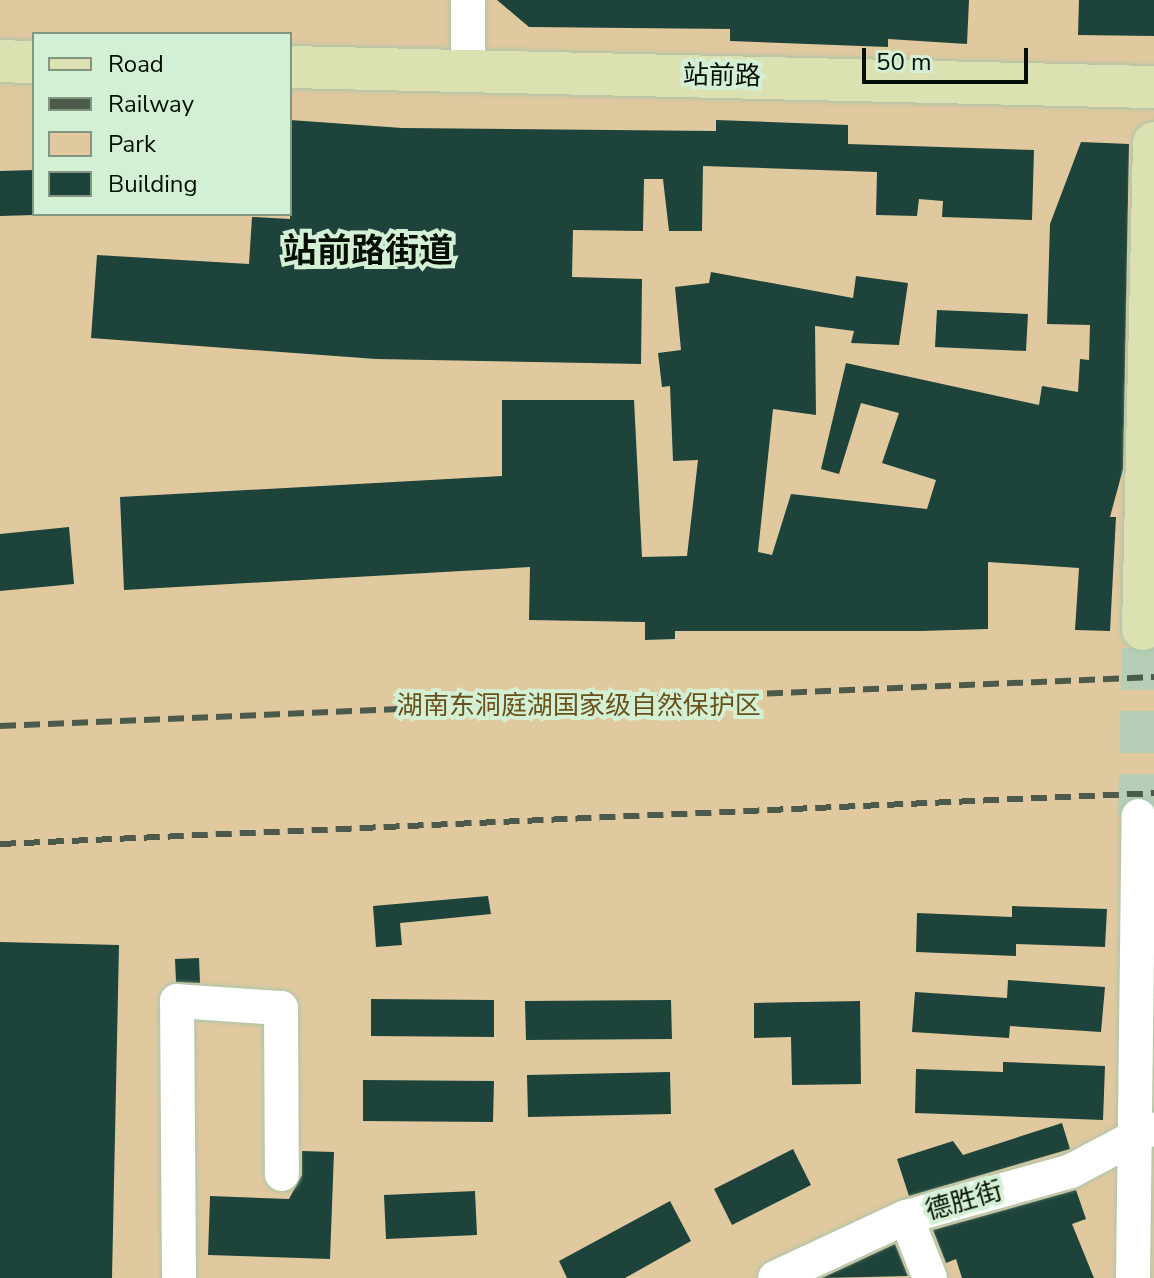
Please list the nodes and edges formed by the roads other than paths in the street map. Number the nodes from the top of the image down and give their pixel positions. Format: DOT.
graph roads {
  1 [pos="468,0"];
  2 [pos="0,61"];
  3 [pos="32,62"];
  4 [pos="292,67"];
  5 [pos="468,71"];
  6 [pos="1154,87"];
  7 [pos="0,88"];
  8 [pos="32,89"];
  9 [pos="292,93"];
  10 [pos="1154,111"];
  11 [pos="1154,143"];
  12 [pos="1150,522"];
  13 [pos="1143,629"];
  14 [pos="1139,816"];
  15 [pos="1144,1131"];
  16 [pos="282,1174"];
  17 [pos="906,1217"];
  18 [pos="179,1278"];
  19 [pos="775,1278"];
  20 [pos="930,1278"];
  21 [pos="1133,1278"];
  1 -- 5 [label="street"];
  2 -- 3 [label="main road"];
  4 -- 5 [label="main road, 站前路"];
  5 -- 6 [label="main road, 站前路"];
  7 -- 8 [label="main road"];
  9 -- 10 [label="main road, 站前路"];
  11 -- 12 [label="main road"];
  12 -- 13 [label="main road"];
  14 -- 15 [label="street"];
  15 -- 17 [label="street, 德胜街"];
  15 -- 21 [label="street"];
  16 -- 18 [label="street"];
  17 -- 19 [label="street, 德胜街"];
  17 -- 20 [label="street"];
}
